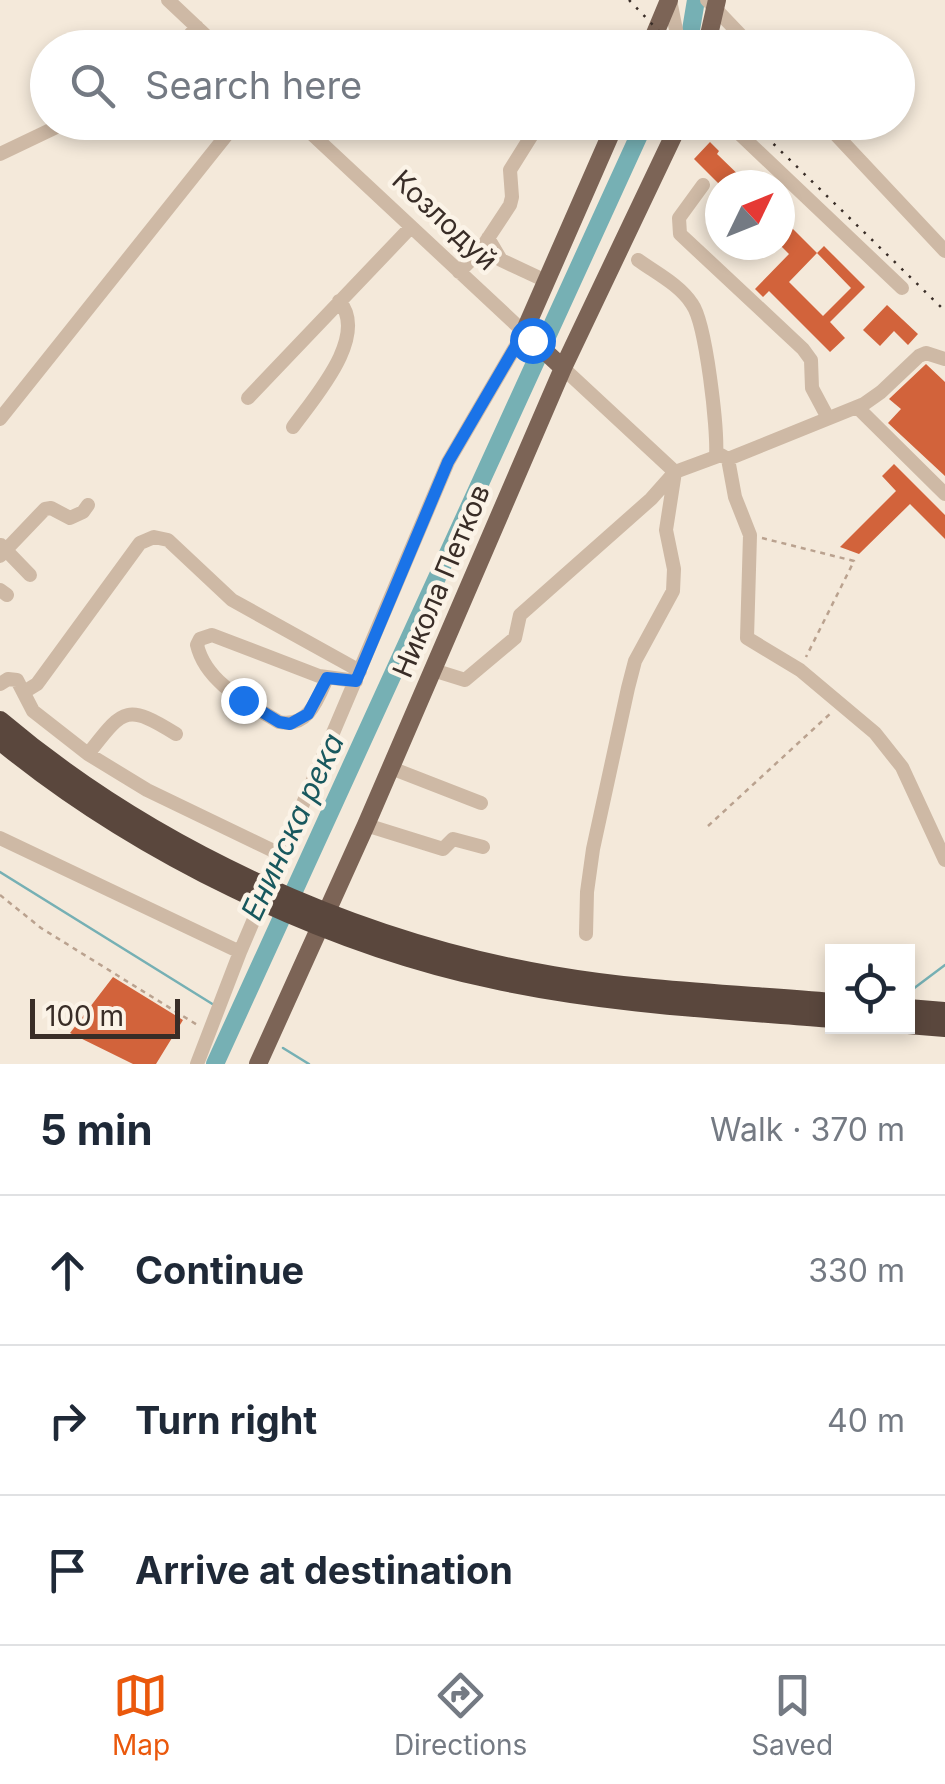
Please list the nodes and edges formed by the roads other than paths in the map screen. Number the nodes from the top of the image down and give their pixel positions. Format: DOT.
graph roads {
  1 [pos="168,0"];
  2 [pos="670,0"];
  3 [pos="712,2"];
  4 [pos="197,27"];
  5 [pos="194,30"];
  6 [pos="200,30"];
  7 [pos="657,30"];
  8 [pos="676,30"];
  9 [pos="708,30"];
  10 [pos="737,30"];
  11 [pos="30,140"];
  12 [pos="223,140"];
  13 [pos="318,140"];
  14 [pos="528,140"];
  15 [pos="608,140"];
  16 [pos="671,140"];
  17 [pos="745,140"];
  18 [pos="841,140"];
  19 [pos="0,154"];
  20 [pos="704,185"];
  21 [pos="411,227"];
  22 [pos="488,238"];
  23 [pos="945,250"];
  24 [pos="638,260"];
  25 [pos="459,272"];
  26 [pos="546,282"];
  27 [pos="902,288"];
  28 [pos="339,301"];
  29 [pos="528,336"];
  30 [pos="945,359"];
  31 [pos="558,363"];
  32 [pos="248,398"];
  33 [pos="857,407"];
  34 [pos="828,418"];
  35 [pos="0,419"];
  36 [pos="293,427"];
  37 [pos="722,457"];
  38 [pos="675,472"];
  39 [pos="945,494"];
  40 [pos="88,506"];
  41 [pos="2,550"];
  42 [pos="30,574"];
  43 [pos="433,670"];
  44 [pos="358,676"];
  45 [pos="327,678"];
  46 [pos="0,684"];
  47 [pos="24,692"];
  48 [pos="0,712"];
  49 [pos="0,721"];
  50 [pos="176,734"];
  51 [pos="0,743"];
  52 [pos="88,754"];
  53 [pos="31,755"];
  54 [pos="390,768"];
  55 [pos="481,803"];
  56 [pos="366,824"];
  57 [pos="0,838"];
  58 [pos="483,847"];
  59 [pos="282,855"];
  60 [pos="945,860"];
  61 [pos="358,931"];
  62 [pos="586,934"];
  63 [pos="240,952"];
  64 [pos="825,1002"];
  65 [pos="915,1010"];
  66 [pos="945,1012"];
  67 [pos="825,1017"];
  68 [pos="915,1025"];
  69 [pos="945,1028"];
  70 [pos="265,1060"];
  71 [pos="198,1064"];
  1 -- 4 [label="street"];
  2 -- 7 [label="main road"];
  2 -- 8 [label="street"];
  3 -- 9 [label="main road"];
  3 -- 10 [label="street"];
  4 -- 5 [label="street"];
  4 -- 6 [label="street"];
  11 -- 19 [label="street"];
  12 -- 35 [label="street"];
  13 -- 21 [label="street, Козлодуй"];
  14 -- 22 [label="street"];
  15 -- 26 [label="main road"];
  16 -- 31 [label="main road, Никола Петков"];
  17 -- 27 [label="street"];
  18 -- 23 [label="street"];
  20 -- 34 [label="street"];
  21 -- 25 [label="street, Козлодуй"];
  21 -- 28 [label="street"];
  22 -- 25 [label="street"];
  22 -- 26 [label="street"];
  24 -- 37 [label="street"];
  25 -- 29 [label="street, Козлодуй"];
  26 -- 29 [label="main road"];
  28 -- 32 [label="street"];
  28 -- 36 [label="street"];
  29 -- 31 [label="main road, Козлодуй"];
  29 -- 44 [label="street"];
  30 -- 33 [label="street"];
  31 -- 38 [label="street"];
  31 -- 43 [label="main road, Никола Петков"];
  33 -- 34 [label="street"];
  33 -- 39 [label="street"];
  34 -- 37 [label="street"];
  37 -- 38 [label="street"];
  37 -- 60 [label="street"];
  38 -- 43 [label="street"];
  38 -- 62 [label="street"];
  40 -- 41 [label="street"];
  41 -- 42 [label="street"];
  43 -- 54 [label="main road, Никола Петков"];
  44 -- 45 [label="street"];
  44 -- 47 [label="street"];
  44 -- 59 [label="street"];
  45 -- 45 [label="street"];
  46 -- 47 [label="street"];
  47 -- 52 [label="street"];
  48 -- 53 [label="highway"];
  49 -- 53 [label="highway"];
  50 -- 52 [label="street"];
  51 -- 53 [label="highway"];
  52 -- 59 [label="street"];
  53 -- 61 [label="highway"];
  54 -- 55 [label="street"];
  54 -- 56 [label="main road, Никола Петков"];
  56 -- 58 [label="street"];
  56 -- 70 [label="main road, Никола Петков"];
  57 -- 63 [label="street"];
  59 -- 63 [label="street"];
  61 -- 64 [label="highway"];
  61 -- 67 [label="highway"];
  63 -- 71 [label="street"];
  65 -- 66 [label="highway"];
  68 -- 69 [label="highway"];
}
